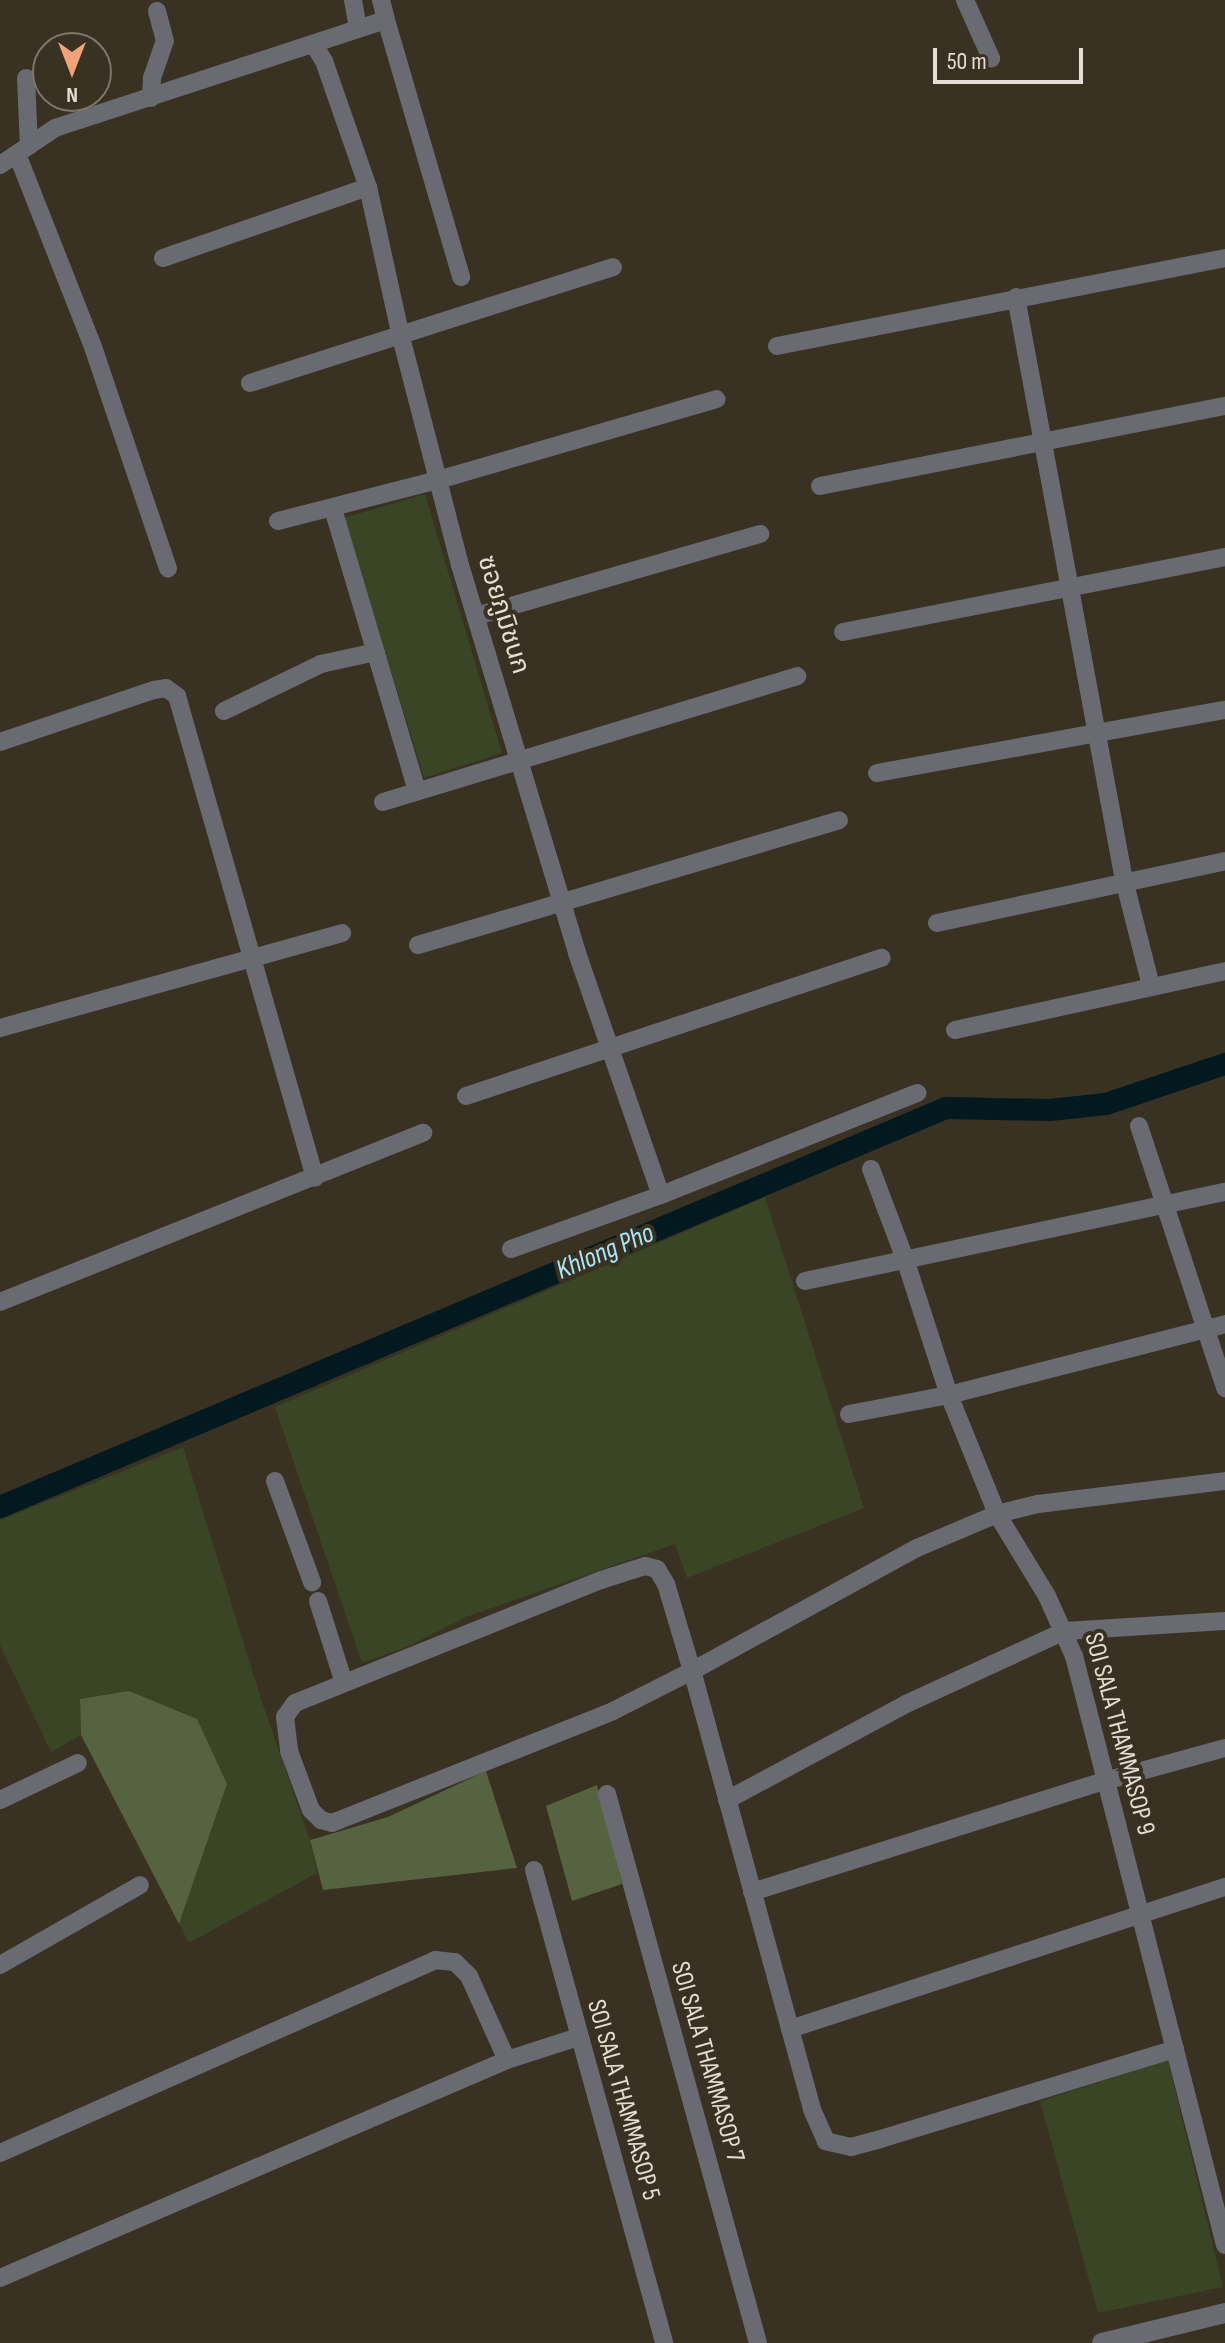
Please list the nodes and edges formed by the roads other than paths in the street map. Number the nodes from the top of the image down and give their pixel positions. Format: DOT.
graph roads {
  1 [pos="353,0"];
  2 [pos="381,0"];
  3 [pos="965,0"];
  4 [pos="157,11"];
  5 [pos="386,20"];
  6 [pos="358,27"];
  7 [pos="314,45"];
  8 [pos="991,58"];
  9 [pos="26,78"];
  10 [pos="151,98"];
  11 [pos="23,150"];
  12 [pos="0,165"];
  13 [pos="368,187"];
  14 [pos="163,258"];
  15 [pos="1225,258"];
  16 [pos="613,267"];
  17 [pos="461,277"];
  18 [pos="1016,297"];
  19 [pos="401,337"];
  20 [pos="777,346"];
  21 [pos="250,383"];
  22 [pos="716,399"];
  23 [pos="1225,406"];
  24 [pos="1043,441"];
  25 [pos="438,480"];
  26 [pos="820,486"];
  27 [pos="333,509"];
  28 [pos="278,521"];
  29 [pos="760,534"];
  30 [pos="1225,557"];
  31 [pos="168,569"];
  32 [pos="1071,589"];
  33 [pos="476,616"];
  34 [pos="843,632"];
  35 [pos="376,652"];
  36 [pos="797,676"];
  37 [pos="1225,710"];
  38 [pos="224,711"];
  39 [pos="1099,733"];
  40 [pos="0,742"];
  41 [pos="519,758"];
  42 [pos="877,773"];
  43 [pos="417,791"];
  44 [pos="383,802"];
  45 [pos="839,820"];
  46 [pos="1225,861"];
  47 [pos="1124,880"];
  48 [pos="561,900"];
  49 [pos="937,923"];
  50 [pos="342,933"];
  51 [pos="418,945"];
  52 [pos="250,956"];
  53 [pos="882,958"];
  54 [pos="1225,971"];
  55 [pos="1151,986"];
  56 [pos="0,1028"];
  57 [pos="955,1030"];
  58 [pos="609,1046"];
  59 [pos="917,1093"];
  60 [pos="466,1096"];
  61 [pos="1139,1126"];
  62 [pos="423,1133"];
  63 [pos="871,1169"];
  64 [pos="315,1178"];
  65 [pos="1225,1192"];
  66 [pos="661,1195"];
  67 [pos="1166,1202"];
  68 [pos="511,1249"];
  69 [pos="905,1259"];
  70 [pos="805,1281"];
  71 [pos="0,1302"];
  72 [pos="1225,1324"];
  73 [pos="1205,1330"];
  74 [pos="1225,1388"];
  75 [pos="949,1395"];
  76 [pos="849,1414"];
  77 [pos="275,1481"];
  78 [pos="1225,1481"];
  79 [pos="997,1514"];
  80 [pos="312,1582"];
  81 [pos="318,1601"];
  82 [pos="1225,1621"];
  83 [pos="1065,1631"];
  84 [pos="692,1671"];
  85 [pos="344,1683"];
  86 [pos="1225,1748"];
  87 [pos="78,1763"];
  88 [pos="1105,1781"];
  89 [pos="607,1794"];
  90 [pos="0,1800"];
  91 [pos="727,1800"];
  92 [pos="534,1870"];
  93 [pos="140,1885"];
  94 [pos="1225,1887"];
  95 [pos="752,1892"];
  96 [pos="1140,1916"];
  97 [pos="0,1965"];
  98 [pos="790,2029"];
  99 [pos="578,2037"];
  100 [pos="1175,2049"];
  101 [pos="507,2060"];
  102 [pos="0,2153"];
  103 [pos="1225,2245"];
  104 [pos="0,2278"];
  105 [pos="1225,2313"];
  106 [pos="1116,2341"];
  107 [pos="664,2343"];
  108 [pos="758,2343"];
  1 -- 6 [label="street"];
  2 -- 5 [label="street"];
  3 -- 8 [label="street"];
  4 -- 10 [label="street"];
  5 -- 6 [label="street"];
  5 -- 17 [label="street"];
  6 -- 7 [label="street"];
  7 -- 10 [label="street"];
  7 -- 13 [label="street, ซอยภูมิชนก"];
  9 -- 11 [label="street"];
  10 -- 11 [label="street"];
  11 -- 12 [label="street"];
  11 -- 31 [label="street"];
  13 -- 14 [label="street"];
  13 -- 19 [label="street, ซอยภูมิชนก"];
  15 -- 18 [label="street"];
  16 -- 19 [label="street"];
  18 -- 20 [label="street"];
  18 -- 24 [label="street"];
  19 -- 21 [label="street"];
  19 -- 25 [label="street, ซอยภูมิชนก"];
  22 -- 25 [label="street"];
  23 -- 24 [label="street"];
  24 -- 26 [label="street"];
  24 -- 32 [label="street"];
  25 -- 27 [label="street"];
  25 -- 33 [label="street, ซอยภูมิชนก"];
  27 -- 28 [label="street"];
  27 -- 35 [label="street"];
  29 -- 33 [label="street"];
  30 -- 32 [label="street"];
  32 -- 34 [label="street"];
  32 -- 39 [label="street"];
  33 -- 41 [label="street, ซอยภูมิชนก"];
  35 -- 38 [label="street"];
  35 -- 43 [label="street"];
  36 -- 41 [label="street"];
  37 -- 39 [label="street"];
  39 -- 42 [label="street"];
  39 -- 47 [label="street"];
  40 -- 52 [label="street"];
  41 -- 43 [label="street"];
  41 -- 48 [label="street, ซอยภูมิชนก"];
  43 -- 44 [label="street"];
  45 -- 48 [label="street"];
  46 -- 47 [label="street"];
  47 -- 49 [label="street"];
  47 -- 55 [label="street"];
  48 -- 51 [label="street"];
  48 -- 58 [label="street, ซอยภูมิชนก"];
  50 -- 52 [label="street"];
  52 -- 56 [label="street"];
  52 -- 64 [label="street"];
  53 -- 58 [label="street"];
  54 -- 55 [label="street"];
  55 -- 57 [label="street"];
  58 -- 60 [label="street"];
  58 -- 66 [label="street, ซอยภูมิชนก"];
  59 -- 66 [label="street"];
  61 -- 67 [label="street"];
  62 -- 64 [label="street"];
  63 -- 69 [label="street, SOI SALA THAMMASOP 9"];
  64 -- 71 [label="street"];
  65 -- 67 [label="street"];
  66 -- 68 [label="street"];
  67 -- 69 [label="street"];
  67 -- 73 [label="street"];
  69 -- 70 [label="street"];
  69 -- 75 [label="street, SOI SALA THAMMASOP 9"];
  72 -- 73 [label="street"];
  73 -- 74 [label="street"];
  73 -- 75 [label="street"];
  75 -- 76 [label="street"];
  75 -- 79 [label="street, SOI SALA THAMMASOP 9"];
  77 -- 80 [label="street"];
  78 -- 79 [label="street"];
  79 -- 83 [label="street, SOI SALA THAMMASOP 9"];
  79 -- 84 [label="street"];
  81 -- 85 [label="street"];
  82 -- 83 [label="street"];
  83 -- 88 [label="street, SOI SALA THAMMASOP 9"];
  83 -- 91 [label="street"];
  84 -- 85 [label="street"];
  84 -- 85 [label="street"];
  84 -- 91 [label="street"];
  86 -- 88 [label="street"];
  87 -- 90 [label="street"];
  88 -- 95 [label="street"];
  88 -- 96 [label="street, SOI SALA THAMMASOP 9"];
  89 -- 108 [label="street, SOI SALA THAMMASOP 7"];
  91 -- 95 [label="street"];
  92 -- 99 [label="street, SOI SALA THAMMASOP 5"];
  93 -- 97 [label="street"];
  94 -- 96 [label="street"];
  95 -- 98 [label="street"];
  96 -- 98 [label="street"];
  96 -- 100 [label="street, SOI SALA THAMMASOP 9"];
  98 -- 100 [label="street"];
  99 -- 101 [label="street"];
  99 -- 107 [label="street, SOI SALA THAMMASOP 5"];
  100 -- 103 [label="street, SOI SALA THAMMASOP 9"];
  101 -- 102 [label="street"];
  101 -- 104 [label="street"];
  105 -- 106 [label="street"];
}
